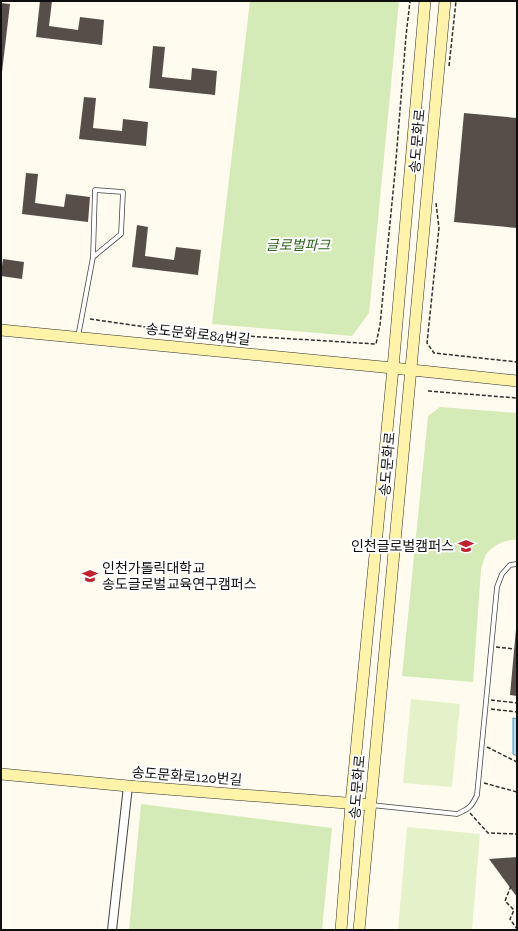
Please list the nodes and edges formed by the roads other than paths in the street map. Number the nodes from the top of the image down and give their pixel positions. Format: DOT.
graph roads {
  1 [pos="426,1"];
  2 [pos="445,1"];
  3 [pos="93,257"];
  4 [pos="1,330"];
  5 [pos="78,337"];
  6 [pos="393,368"];
  7 [pos="410,370"];
  8 [pos="517,381"];
  9 [pos="517,564"];
  10 [pos="1,774"];
  11 [pos="128,786"];
  12 [pos="351,804"];
  13 [pos="371,805"];
  14 [pos="112,930"];
  15 [pos="341,930"];
  16 [pos="359,930"];
  1 -- 6 [label="street, 송도문화로"];
  2 -- 7 [label="street, 송도문화로"];
  3 -- 3 [label="lane"];
  3 -- 5 [label="lane"];
  4 -- 5 [label="street, 송도문화로84번길"];
  5 -- 6 [label="street, 송도문화로84번길"];
  6 -- 7 [label="street, 송도문화로84번길"];
  6 -- 12 [label="street, 송도문화로"];
  7 -- 8 [label="street, 송도문화로84번길"];
  7 -- 13 [label="street, 송도문화로"];
  9 -- 13 [label="lane"];
  10 -- 11 [label="street, 송도문화로120번길"];
  11 -- 12 [label="street, 송도문화로120번길"];
  11 -- 14 [label="street"];
  12 -- 13 [label="street, 송도문화로120번길"];
  12 -- 15 [label="street, 송도문화로"];
  13 -- 16 [label="street, 송도문화로"];
}
